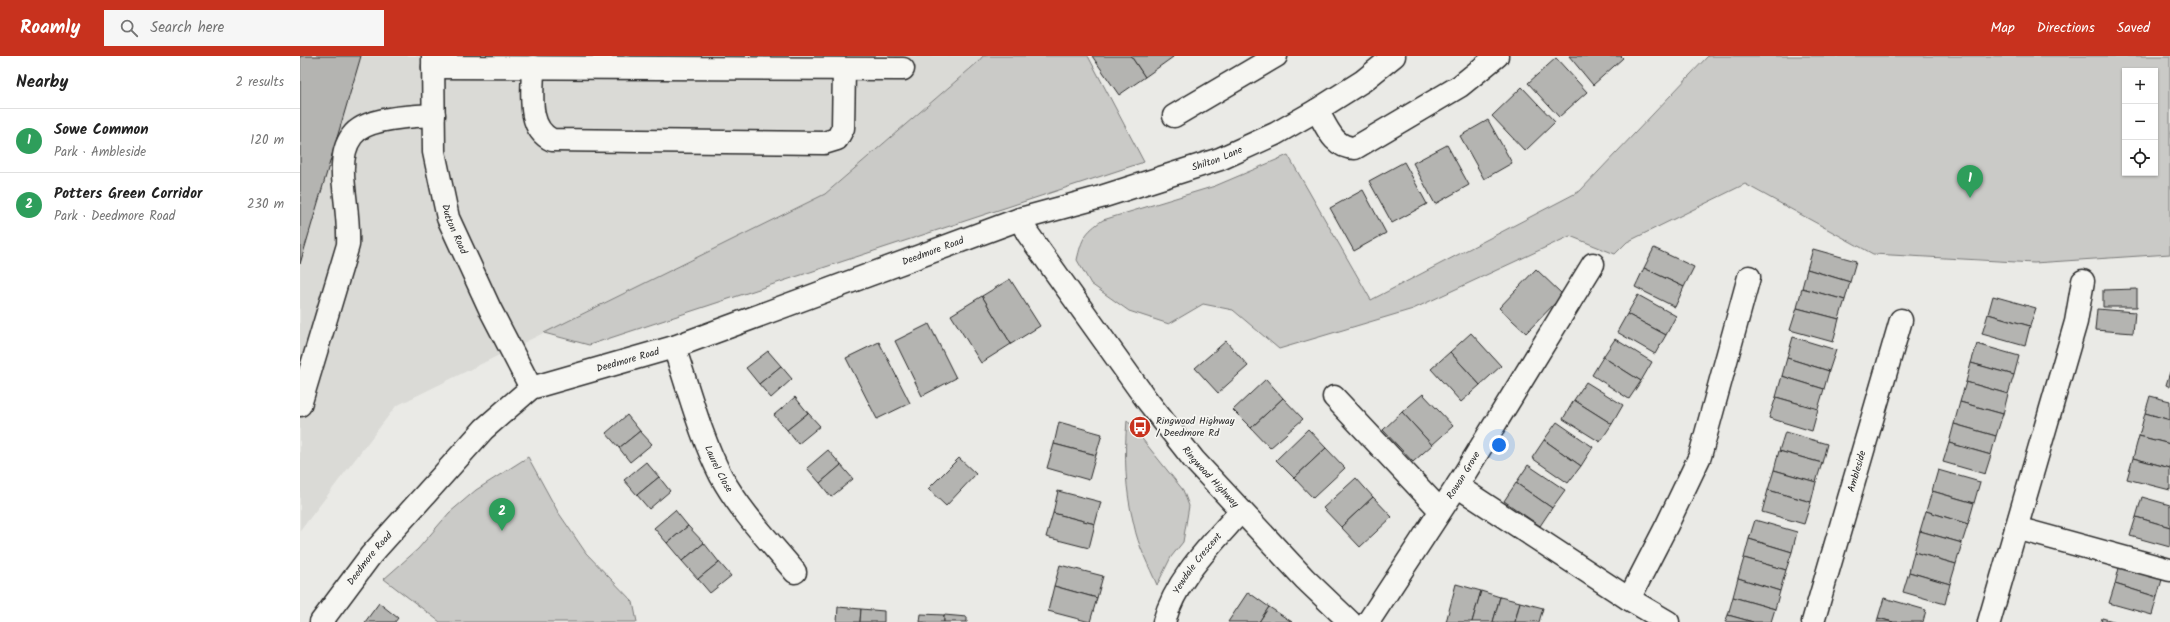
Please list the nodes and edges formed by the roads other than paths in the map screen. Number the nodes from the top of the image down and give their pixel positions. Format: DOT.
graph roads {
  1 [pos="1276,56"];
  2 [pos="1394,56"];
  3 [pos="1496,56"];
  4 [pos="433,61"];
  5 [pos="566,62"];
  6 [pos="700,62"];
  7 [pos="808,62"];
  8 [pos="533,67"];
  9 [pos="844,69"];
  10 [pos="904,69"];
  11 [pos="1317,110"];
  12 [pos="434,115"];
  13 [pos="1174,116"];
  14 [pos="1020,218"];
  15 [pos="1593,264"];
  16 [pos="1749,277"];
  17 [pos="2083,281"];
  18 [pos="1901,320"];
  19 [pos="674,347"];
  20 [pos="531,388"];
  21 [pos="1334,397"];
  22 [pos="300,405"];
  23 [pos="1457,486"];
  24 [pos="1241,510"];
  25 [pos="1440,510"];
  26 [pos="2016,528"];
  27 [pos="2170,570"];
  28 [pos="795,572"];
  29 [pos="1629,598"];
  30 [pos="321,622"];
  31 [pos="1164,622"];
  32 [pos="1350,622"];
  33 [pos="1368,622"];
  34 [pos="1668,622"];
  35 [pos="1813,622"];
  36 [pos="1989,622"];
  1 -- 13 [label="street"];
  2 -- 11 [label="street, Shilton Lane"];
  3 -- 11 [label="street"];
  4 -- 8 [label="street"];
  4 -- 12 [label="street, Dutton Road"];
  5 -- 6 [label="street"];
  5 -- 8 [label="street"];
  6 -- 7 [label="street"];
  7 -- 9 [label="street"];
  8 -- 9 [label="street"];
  9 -- 10 [label="street"];
  11 -- 14 [label="street, Shilton Lane"];
  12 -- 20 [label="street, Dutton Road"];
  12 -- 22 [label="street"];
  14 -- 19 [label="street, Deedmore Road"];
  14 -- 24 [label="street, Ringwood Highway"];
  15 -- 23 [label="street, Rowan Grove"];
  16 -- 29 [label="street"];
  17 -- 26 [label="street"];
  18 -- 35 [label="street, Ambleside"];
  19 -- 20 [label="street, Deedmore Road"];
  19 -- 28 [label="street, Laurel Close"];
  20 -- 30 [label="street, Deedmore Road"];
  21 -- 25 [label="street"];
  23 -- 25 [label="street, Rowan Grove"];
  23 -- 29 [label="street"];
  24 -- 31 [label="street, Yewdale Crescent"];
  24 -- 32 [label="street, Ringwood Highway"];
  25 -- 33 [label="street, Rowan Grove"];
  26 -- 27 [label="street"];
  26 -- 36 [label="street"];
  29 -- 34 [label="street"];
}
